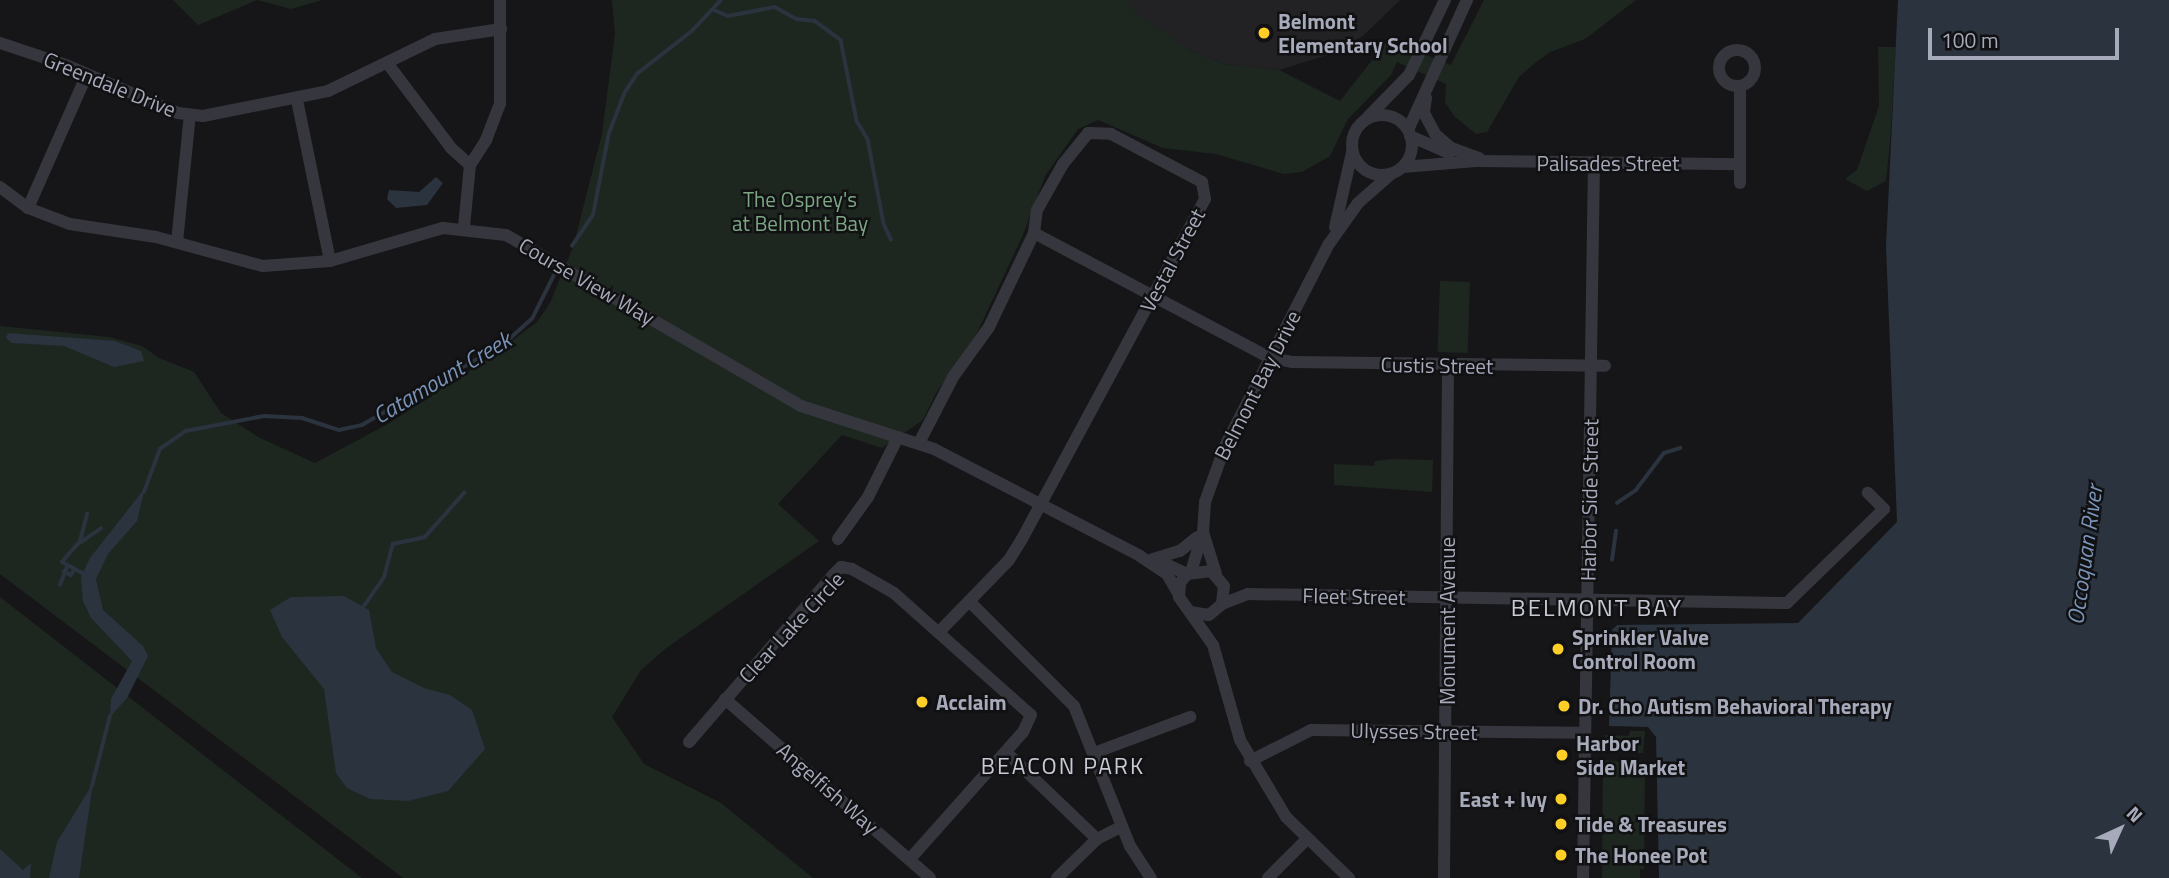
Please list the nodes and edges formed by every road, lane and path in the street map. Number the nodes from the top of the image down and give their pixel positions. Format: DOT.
graph roads {
  1 [pos="500,0"];
  2 [pos="1445,0"];
  3 [pos="1467,0"];
  4 [pos="501,29"];
  5 [pos="0,43"];
  6 [pos="388,65"];
  7 [pos="87,74"];
  8 [pos="1429,84"];
  9 [pos="1740,86"];
  10 [pos="297,100"];
  11 [pos="190,115"];
  12 [pos="1365,120"];
  13 [pos="1409,133"];
  14 [pos="1352,152"];
  15 [pos="1481,161"];
  16 [pos="1594,164"];
  17 [pos="1740,164"];
  18 [pos="470,165"];
  19 [pos="1403,167"];
  20 [pos="1391,174"];
  21 [pos="1740,183"];
  22 [pos="0,187"];
  23 [pos="28,208"];
  24 [pos="464,227"];
  25 [pos="1034,233"];
  26 [pos="177,242"];
  27 [pos="1329,244"];
  28 [pos="330,261"];
  29 [pos="1153,296"];
  30 [pos="1270,358"];
  31 [pos="1448,365"];
  32 [pos="1591,366"];
  33 [pos="1605,366"];
  34 [pos="898,437"];
  35 [pos="919,443"];
  36 [pos="1868,493"];
  37 [pos="1042,504"];
  38 [pos="1203,532"];
  39 [pos="838,539"];
  40 [pos="1146,557"];
  41 [pos="1189,573"];
  42 [pos="1219,577"];
  43 [pos="1178,593"];
  44 [pos="1248,594"];
  45 [pos="1447,597"];
  46 [pos="1587,600"];
  47 [pos="969,601"];
  48 [pos="1219,607"];
  49 [pos="1190,612"];
  50 [pos="940,631"];
  51 [pos="1213,645"];
  52 [pos="725,699"];
  53 [pos="1190,717"];
  54 [pos="1446,733"];
  55 [pos="1585,733"];
  56 [pos="688,742"];
  57 [pos="1006,752"];
  58 [pos="1094,753"];
  59 [pos="1250,761"];
  60 [pos="1122,826"];
  61 [pos="1097,839"];
  62 [pos="1306,840"];
  63 [pos="910,859"];
  64 [pos="930,878"];
  65 [pos="1057,878"];
  66 [pos="1151,878"];
  67 [pos="1268,878"];
  68 [pos="1349,878"];
  69 [pos="1444,878"];
  70 [pos="1583,878"];
  1 -- 4 [label="street"];
  2 -- 12 [label="street, Belmont Bay Drive"];
  3 -- 8 [label="street"];
  4 -- 6 [label="street, Greendale Drive"];
  4 -- 18 [label="street"];
  5 -- 7 [label="street, Greendale Drive"];
  6 -- 10 [label="street, Greendale Drive"];
  6 -- 18 [label="street"];
  7 -- 11 [label="street, Greendale Drive"];
  7 -- 23 [label="street"];
  8 -- 13 [label="street"];
  8 -- 15 [label="street"];
  9 -- 17 [label="street"];
  10 -- 11 [label="street, Greendale Drive"];
  10 -- 28 [label="street"];
  11 -- 26 [label="street"];
  12 -- 13 [label="street"];
  12 -- 14 [label="street, Belmont Bay Drive"];
  13 -- 15 [label="street, Palisades Street"];
  13 -- 19 [label="street"];
  14 -- 20 [label="street"];
  14 -- 27 [label="street, Belmont Bay Drive"];
  15 -- 16 [label="street, Palisades Street"];
  15 -- 19 [label="street, Palisades Street"];
  16 -- 17 [label="street, Palisades Street"];
  16 -- 32 [label="street, Harbor Side Street"];
  17 -- 21 [label="street"];
  18 -- 24 [label="street"];
  19 -- 20 [label="street, Belmont Bay Drive"];
  20 -- 27 [label="street, Belmont Bay Drive"];
  22 -- 23 [label="street, Course View Way"];
  23 -- 26 [label="street, Course View Way"];
  24 -- 28 [label="street, Course View Way"];
  24 -- 34 [label="street, Course View Way"];
  25 -- 29 [label="street"];
  25 -- 29 [label="street, Vestal Street"];
  25 -- 35 [label="street, Vestal Street"];
  26 -- 28 [label="street, Course View Way"];
  27 -- 30 [label="street, Belmont Bay Drive"];
  29 -- 30 [label="street"];
  29 -- 37 [label="street, Vestal Street"];
  30 -- 31 [label="street, Custis Street"];
  30 -- 38 [label="street, Belmont Bay Drive"];
  31 -- 32 [label="street, Custis Street"];
  31 -- 45 [label="street, Monument Avenue"];
  32 -- 33 [label="street, Custis Street"];
  32 -- 46 [label="street, Harbor Side Street"];
  34 -- 35 [label="street, Course View Way"];
  34 -- 39 [label="street"];
  35 -- 37 [label="street, Course View Way"];
  36 -- 46 [label="street, Fleet Street"];
  37 -- 40 [label="street, Course View Way"];
  37 -- 47 [label="street"];
  38 -- 40 [label="street"];
  38 -- 41 [label="street, Belmont Bay Drive"];
  38 -- 42 [label="street, Belmont Bay Drive"];
  40 -- 41 [label="street, Course View Way"];
  40 -- 43 [label="street, Course View Way"];
  41 -- 42 [label="street"];
  41 -- 43 [label="street, Belmont Bay Drive"];
  42 -- 44 [label="street, Fleet Street"];
  42 -- 48 [label="street, Belmont Bay Drive"];
  43 -- 49 [label="street, Belmont Bay Drive"];
  44 -- 45 [label="street, Fleet Street"];
  44 -- 48 [label="street, Fleet Street"];
  45 -- 46 [label="street, Fleet Street"];
  45 -- 54 [label="street, Monument Avenue"];
  46 -- 55 [label="street, Harbor Side Street"];
  47 -- 50 [label="street"];
  47 -- 58 [label="street"];
  48 -- 49 [label="street"];
  48 -- 51 [label="street, Belmont Bay Drive"];
  49 -- 51 [label="street, Belmont Bay Drive"];
  50 -- 52 [label="street, Clear Lake Circle"];
  50 -- 57 [label="street, Clear Lake Circle"];
  51 -- 59 [label="street, Belmont Bay Drive"];
  52 -- 56 [label="street, Clear Lake Circle"];
  52 -- 63 [label="street, Angelfish Way"];
  53 -- 58 [label="street"];
  54 -- 55 [label="street, Ulysses Street"];
  54 -- 59 [label="street, Ulysses Street"];
  54 -- 69 [label="street, Monument Avenue"];
  55 -- 70 [label="street, Harbor Side Street"];
  57 -- 61 [label="street"];
  57 -- 63 [label="street, Clear Lake Circle"];
  58 -- 60 [label="street"];
  59 -- 62 [label="street, Belmont Bay Drive"];
  60 -- 61 [label="street"];
  60 -- 66 [label="street"];
  61 -- 65 [label="street"];
  62 -- 67 [label="street"];
  62 -- 68 [label="street, Belmont Bay Drive"];
  63 -- 64 [label="street, Angelfish Way"];
}
